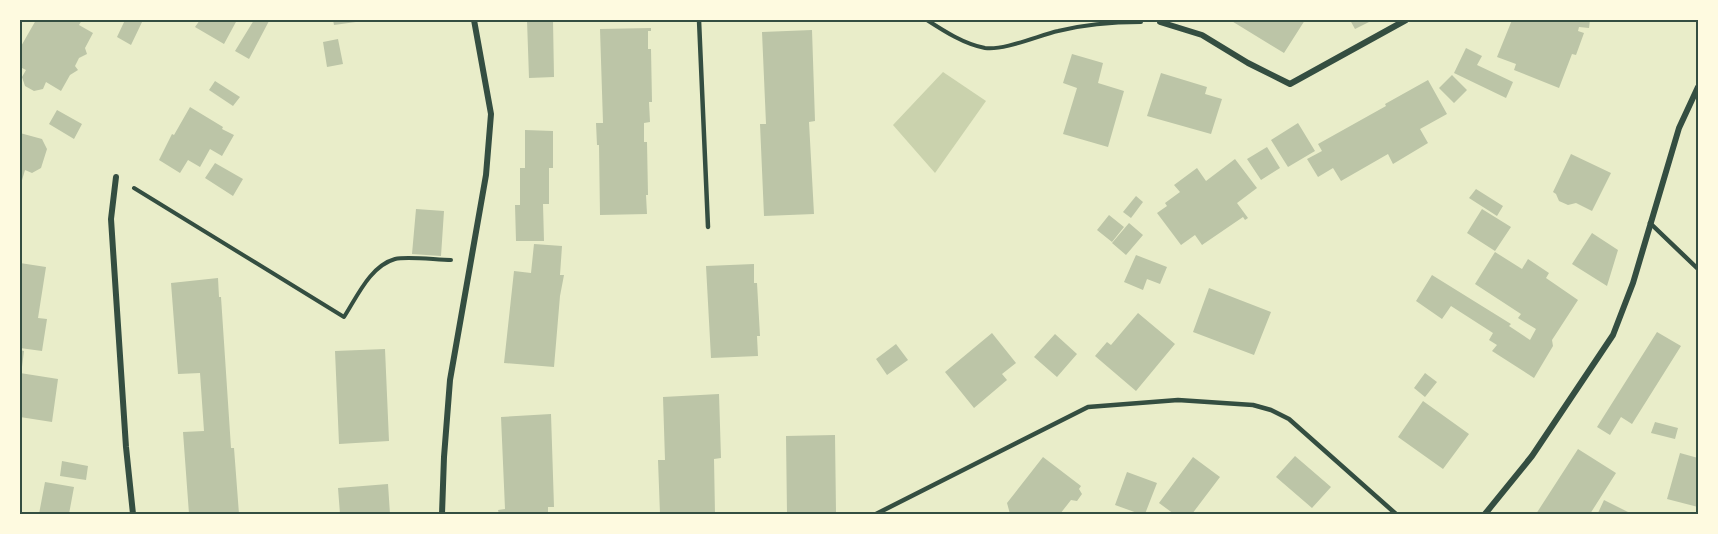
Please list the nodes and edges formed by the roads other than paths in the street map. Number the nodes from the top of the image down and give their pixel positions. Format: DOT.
graph roads {
  1 [pos="474,20"];
  2 [pos="699,20"];
  3 [pos="1406,20"];
  4 [pos="1160,22"];
  5 [pos="1698,87"];
  6 [pos="116,177"];
  7 [pos="1650,224"];
  8 [pos="708,227"];
  9 [pos="1698,269"];
  10 [pos="133,514"];
  11 [pos="442,514"];
  12 [pos="876,514"];
  13 [pos="1396,514"];
  14 [pos="1485,514"];
  1 -- 11 [label="street"];
  2 -- 8 [label="lane"];
  3 -- 4 [label="street"];
  5 -- 7 [label="street"];
  6 -- 10 [label="street"];
  7 -- 9 [label="lane"];
  7 -- 14 [label="street"];
  12 -- 13 [label="lane"];
}
